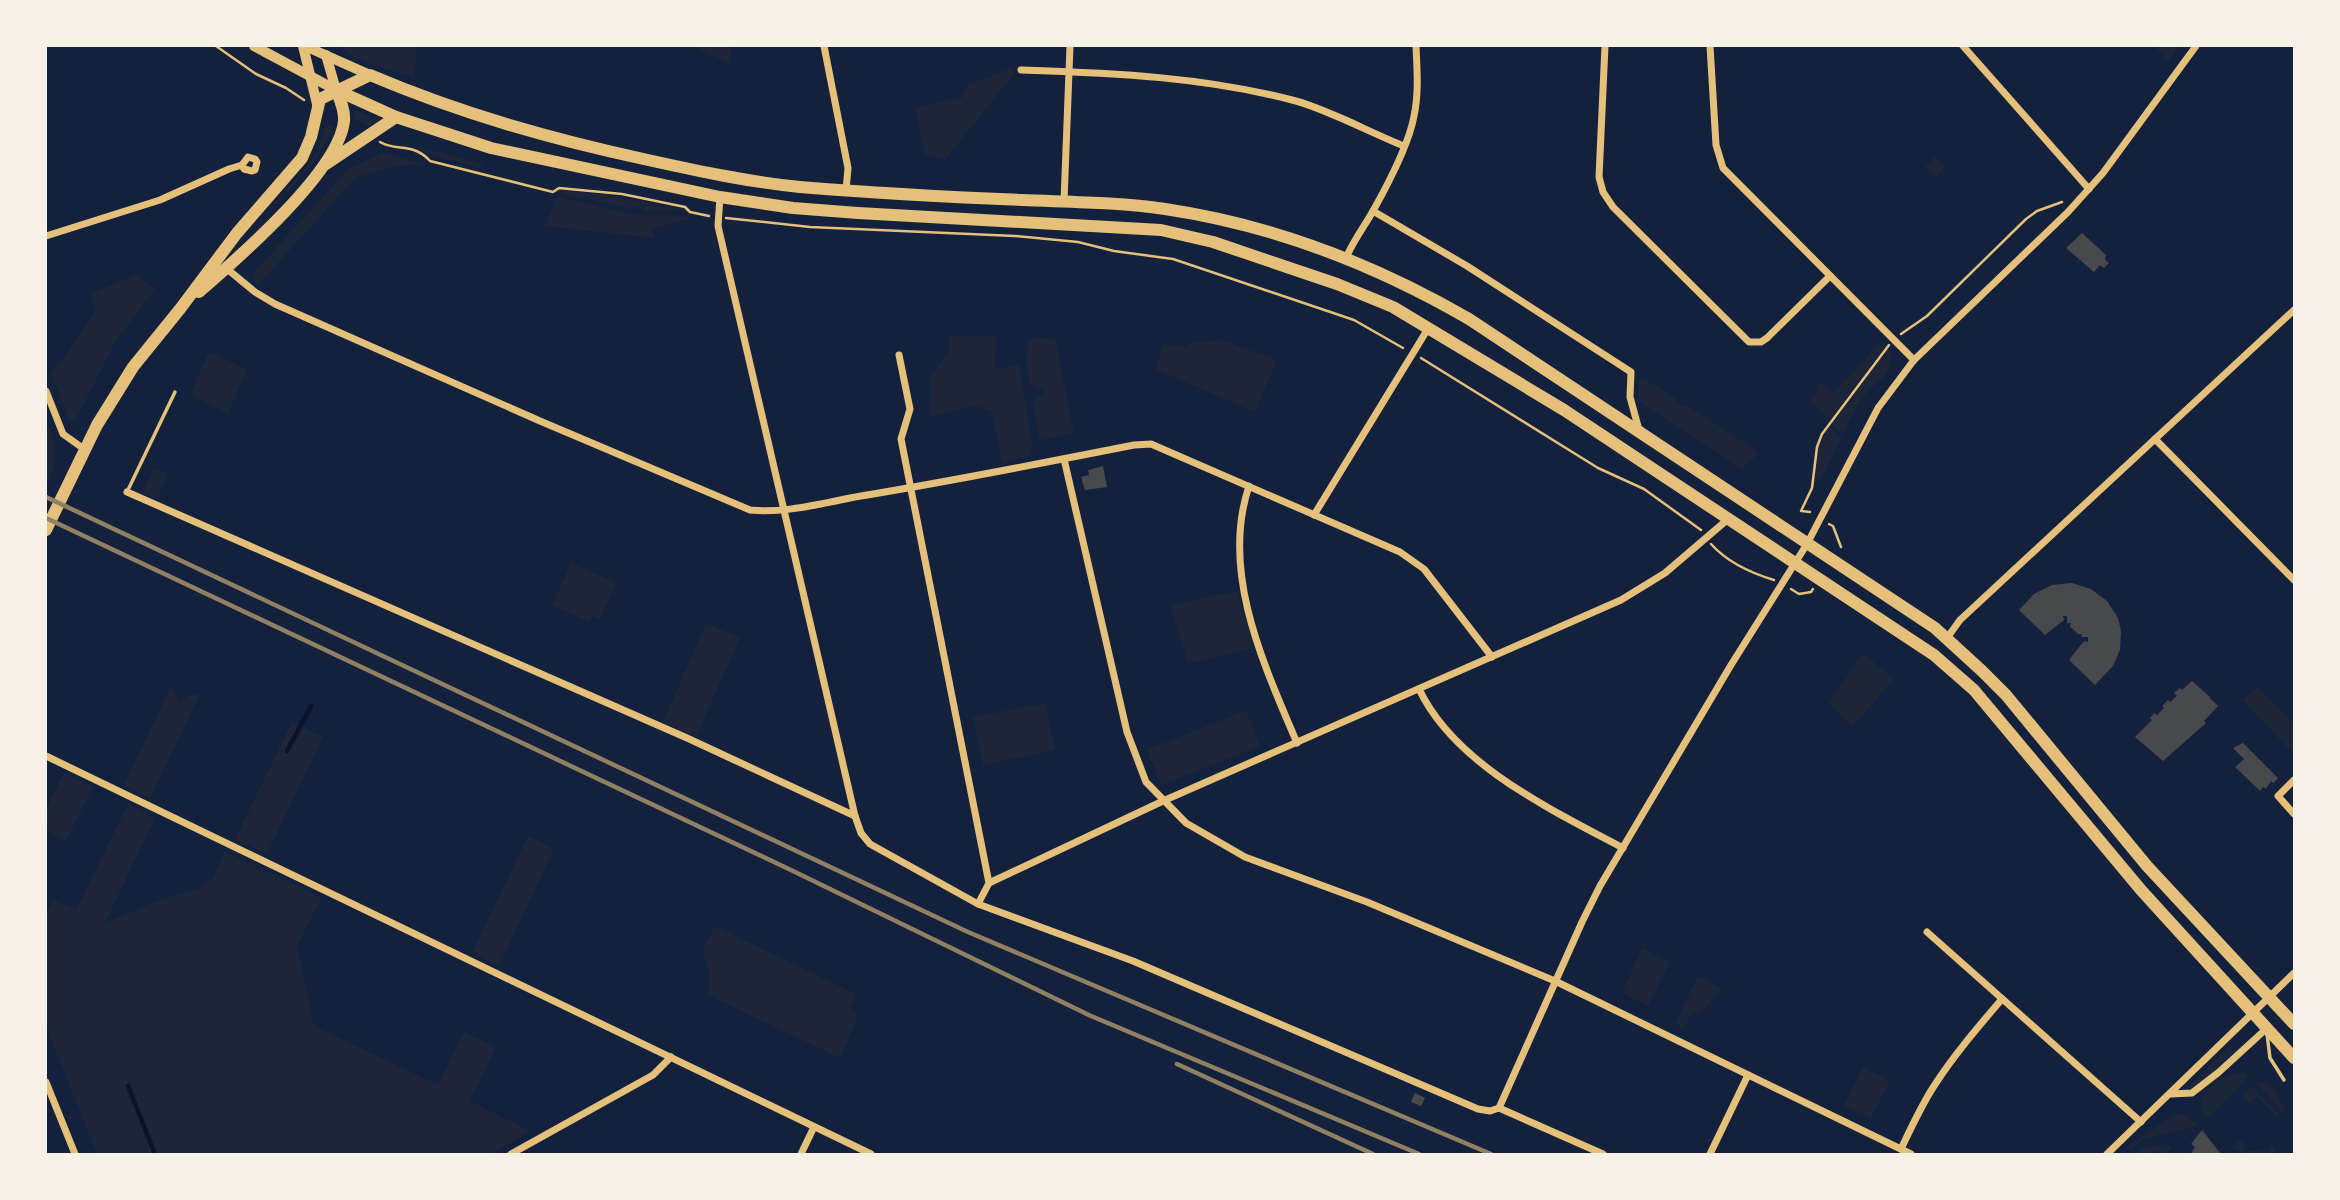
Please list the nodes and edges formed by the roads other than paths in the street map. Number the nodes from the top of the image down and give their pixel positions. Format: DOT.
graph roads {
  1 [pos="254,46"];
  2 [pos="304,46"];
  3 [pos="824,46"];
  4 [pos="1070,46"];
  5 [pos="1416,46"];
  6 [pos="1605,46"];
  7 [pos="1710,46"];
  8 [pos="1963,46"];
  9 [pos="2196,46"];
  10 [pos="326,55"];
  11 [pos="1021,70"];
  12 [pos="1069,72"];
  13 [pos="370,75"];
  14 [pos="311,77"];
  15 [pos="336,90"];
  16 [pos="317,104"];
  17 [pos="396,117"];
  18 [pos="1404,146"];
  19 [pos="242,165"];
  20 [pos="324,165"];
  21 [pos="2089,189"];
  22 [pos="846,190"];
  23 [pos="720,197"];
  24 [pos="1064,201"];
  25 [pos="1373,211"];
  26 [pos="46,236"];
  27 [pos="1346,258"];
  28 [pos="226,268"];
  29 [pos="1830,276"];
  30 [pos="180,309"];
  31 [pos="2294,310"];
  32 [pos="1429,327"];
  33 [pos="899,355"];
  34 [pos="1914,360"];
  35 [pos="46,391"];
  36 [pos="174,392"];
  37 [pos="1639,431"];
  38 [pos="2155,439"];
  39 [pos="85,449"];
  40 [pos="1063,459"];
  41 [pos="1249,486"];
  42 [pos="911,488"];
  43 [pos="127,492"];
  44 [pos="785,509"];
  45 [pos="1314,515"];
  46 [pos="1727,520"];
  47 [pos="46,530"];
  48 [pos="1807,544"];
  49 [pos="1794,564"];
  50 [pos="2294,580"];
  51 [pos="1947,638"];
  52 [pos="1492,657"];
  53 [pos="1419,688"];
  54 [pos="1297,743"];
  55 [pos="46,756"];
  56 [pos="2294,780"];
  57 [pos="1163,801"];
  58 [pos="2294,814"];
  59 [pos="855,816"];
  60 [pos="1623,848"];
  61 [pos="989,883"];
  62 [pos="978,904"];
  63 [pos="1927,932"];
  64 [pos="2294,973"];
  65 [pos="1555,981"];
  66 [pos="2270,998"];
  67 [pos="2002,999"];
  68 [pos="2252,1014"];
  69 [pos="2294,1024"];
  70 [pos="2266,1029"];
  71 [pos="671,1058"];
  72 [pos="2294,1058"];
  73 [pos="1748,1075"];
  74 [pos="2284,1080"];
  75 [pos="46,1082"];
  76 [pos="2171,1094"];
  77 [pos="1499,1108"];
  78 [pos="2141,1122"];
  79 [pos="814,1127"];
  80 [pos="1901,1149"];
  81 [pos="75,1154"];
  82 [pos="511,1154"];
  83 [pos="801,1154"];
  84 [pos="871,1154"];
  85 [pos="1603,1154"];
  86 [pos="1710,1154"];
  87 [pos="1911,1154"];
  88 [pos="2107,1154"];
  1 -- 14 [label="main road"];
  2 -- 10 [label="main road"];
  2 -- 14 [label="main road"];
  3 -- 22 [label="street"];
  4 -- 12 [label="street"];
  5 -- 18 [label="street"];
  6 -- 29 [label="street"];
  7 -- 29 [label="street"];
  8 -- 21 [label="street"];
  9 -- 21 [label="street"];
  10 -- 13 [label="main road"];
  10 -- 14 [label="main road"];
  10 -- 15 [label="main road"];
  11 -- 12 [label="street"];
  12 -- 18 [label="street"];
  12 -- 24 [label="street"];
  13 -- 15 [label="main road"];
  13 -- 22 [label="main road"];
  14 -- 15 [label="main road"];
  14 -- 16 [label="main road"];
  15 -- 16 [label="main road"];
  15 -- 17 [label="main road"];
  15 -- 20 [label="main road"];
  16 -- 30 [label="main road"];
  17 -- 20 [label="main road"];
  17 -- 23 [label="main road"];
  18 -- 25 [label="street"];
  19 -- 26 [label="street"];
  20 -- 28 [label="main road"];
  21 -- 34 [label="street"];
  22 -- 24 [label="main road"];
  23 -- 32 [label="main road"];
  23 -- 44 [label="street"];
  24 -- 27 [label="main road"];
  25 -- 27 [label="street"];
  25 -- 37 [label="street"];
  27 -- 37 [label="main road"];
  28 -- 30 [label="main road"];
  28 -- 44 [label="street"];
  29 -- 34 [label="street"];
  30 -- 39 [label="main road"];
  31 -- 38 [label="street"];
  32 -- 45 [label="street"];
  32 -- 46 [label="main road"];
  33 -- 42 [label="street"];
  34 -- 48 [label="street"];
  35 -- 39 [label="street"];
  36 -- 43 [label="lane"];
  37 -- 48 [label="main road"];
  38 -- 50 [label="street"];
  38 -- 51 [label="street"];
  39 -- 47 [label="main road"];
  40 -- 41 [label="street"];
  40 -- 42 [label="street"];
  40 -- 57 [label="street"];
  41 -- 45 [label="street"];
  41 -- 54 [label="street"];
  42 -- 44 [label="street"];
  42 -- 61 [label="street"];
  43 -- 59 [label="street"];
  44 -- 59 [label="street"];
  45 -- 52 [label="street"];
  46 -- 49 [label="main road"];
  46 -- 52 [label="street"];
  48 -- 49 [label="street"];
  48 -- 51 [label="main road"];
  49 -- 60 [label="street"];
  49 -- 68 [label="main road"];
  51 -- 66 [label="main road"];
  52 -- 53 [label="street"];
  53 -- 54 [label="street"];
  53 -- 60 [label="street"];
  54 -- 57 [label="street"];
  55 -- 71 [label="street"];
  56 -- 58 [label="street"];
  57 -- 61 [label="street"];
  57 -- 65 [label="street"];
  59 -- 62 [label="street"];
  60 -- 65 [label="street"];
  61 -- 62 [label="street"];
  62 -- 77 [label="street"];
  63 -- 67 [label="street"];
  64 -- 66 [label="street"];
  65 -- 73 [label="street"];
  65 -- 77 [label="street"];
  66 -- 68 [label="street"];
  66 -- 69 [label="main road"];
  67 -- 78 [label="street"];
  67 -- 80 [label="street"];
  68 -- 70 [label="main road"];
  68 -- 76 [label="street"];
  70 -- 72 [label="main road"];
  70 -- 74 [label="lane"];
  70 -- 76 [label="street"];
  71 -- 79 [label="street"];
  71 -- 82 [label="street"];
  73 -- 80 [label="street"];
  73 -- 86 [label="street"];
  75 -- 81 [label="street"];
  76 -- 78 [label="street"];
  77 -- 85 [label="street"];
  78 -- 88 [label="street"];
  79 -- 83 [label="street"];
  79 -- 84 [label="street"];
  80 -- 87 [label="street"];
}
